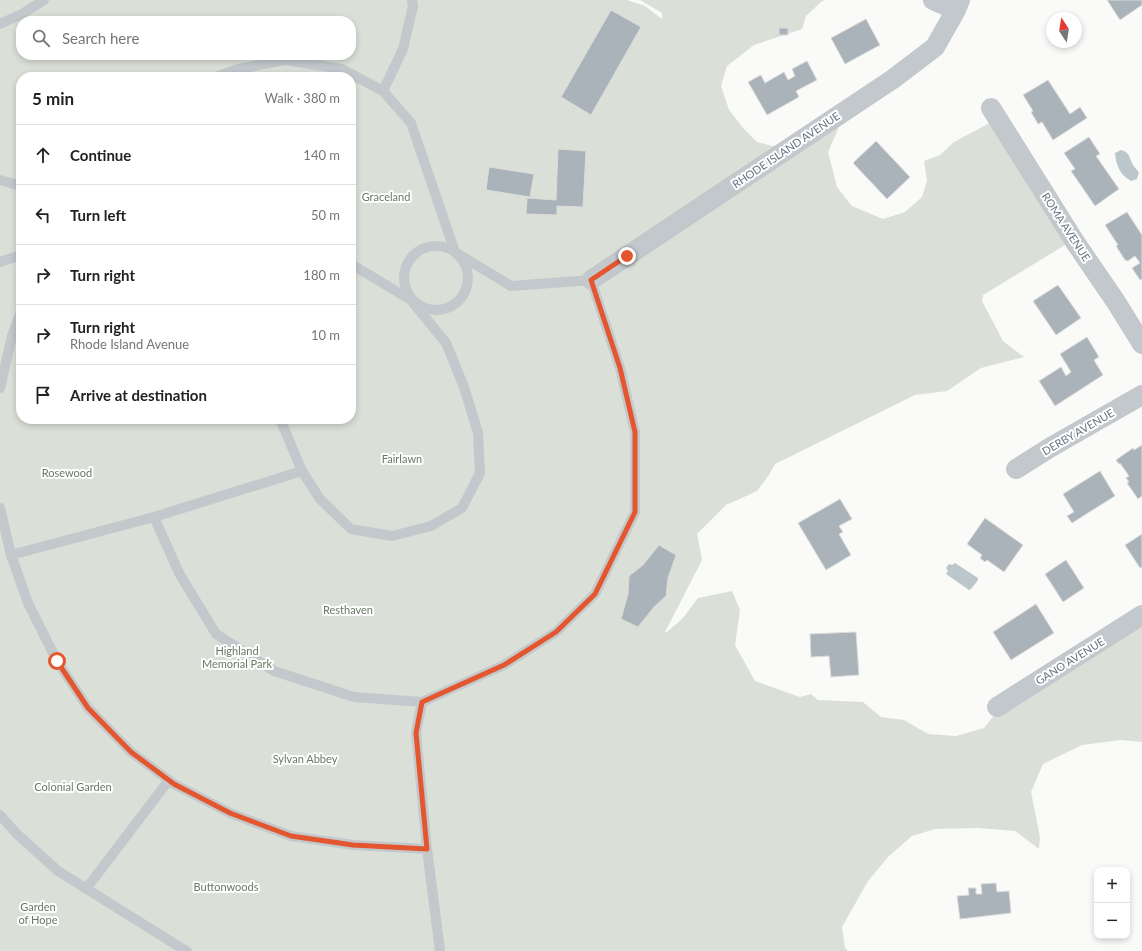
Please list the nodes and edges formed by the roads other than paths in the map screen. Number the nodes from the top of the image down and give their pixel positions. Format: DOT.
graph roads {
  1 [pos="44,0"];
  2 [pos="412,0"];
  3 [pos="933,0"];
  4 [pos="958,5"];
  5 [pos="18,16"];
  6 [pos="16,17"];
  7 [pos="0,24"];
  8 [pos="285,60"];
  9 [pos="285,60"];
  10 [pos="230,72"];
  11 [pos="346,72"];
  12 [pos="356,77"];
  13 [pos="384,91"];
  14 [pos="991,108"];
  15 [pos="0,180"];
  16 [pos="16,185"];
  17 [pos="455,252"];
  18 [pos="16,257"];
  19 [pos="0,262"];
  20 [pos="356,267"];
  21 [pos="591,280"];
  22 [pos="411,300"];
  23 [pos="16,325"];
  24 [pos="1142,344"];
  25 [pos="0,388"];
  26 [pos="1142,395"];
  27 [pos="282,424"];
  28 [pos="1016,469"];
  29 [pos="302,471"];
  30 [pos="0,508"];
  31 [pos="154,517"];
  32 [pos="12,555"];
  33 [pos="1142,615"];
  34 [pos="422,702"];
  35 [pos="997,707"];
  36 [pos="170,780"];
  37 [pos="0,815"];
  38 [pos="427,849"];
  39 [pos="86,889"];
  40 [pos="187,951"];
  41 [pos="440,951"];
  1 -- 5 [label="lane"];
  2 -- 13 [label="lane"];
  3 -- 4 [label="street"];
  4 -- 21 [label="street, RHODE ISLAND AVENUE"];
  6 -- 7 [label="lane"];
  8 -- 10 [label="lane"];
  9 -- 11 [label="lane"];
  12 -- 13 [label="lane"];
  13 -- 17 [label="lane"];
  14 -- 24 [label="street, ROMA AVENUE"];
  15 -- 16 [label="lane"];
  17 -- 21 [label="lane"];
  17 -- 22 [label="lane"];
  17 -- 22 [label="lane"];
  18 -- 19 [label="lane"];
  20 -- 22 [label="lane"];
  21 -- 34 [label="lane"];
  22 -- 29 [label="lane"];
  23 -- 25 [label="lane"];
  26 -- 28 [label="street, DERBY AVENUE"];
  27 -- 29 [label="lane"];
  29 -- 31 [label="lane"];
  30 -- 32 [label="lane"];
  31 -- 32 [label="lane"];
  31 -- 34 [label="lane"];
  32 -- 36 [label="lane"];
  33 -- 35 [label="street, GANO AVENUE"];
  34 -- 38 [label="lane"];
  36 -- 38 [label="lane"];
  36 -- 39 [label="lane"];
  37 -- 39 [label="lane"];
  38 -- 41 [label="lane"];
  39 -- 40 [label="lane"];
}
